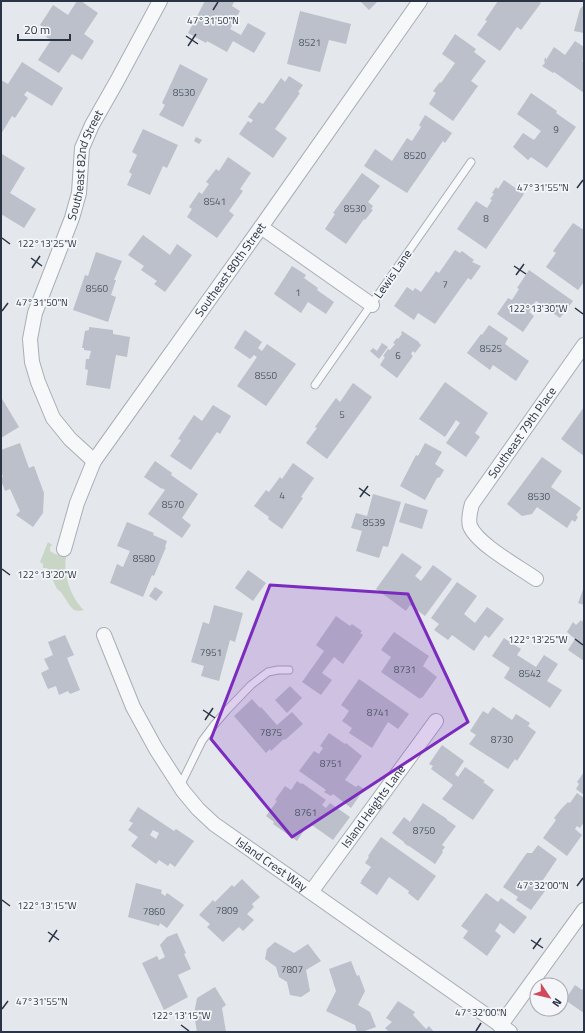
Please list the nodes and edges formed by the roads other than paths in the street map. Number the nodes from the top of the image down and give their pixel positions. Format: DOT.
graph roads {
  1 [pos="160,1"];
  2 [pos="420,1"];
  3 [pos="471,162"];
  4 [pos="261,227"];
  5 [pos="372,305"];
  6 [pos="584,346"];
  7 [pos="315,386"];
  8 [pos="94,461"];
  9 [pos="64,549"];
  10 [pos="536,579"];
  11 [pos="104,635"];
  12 [pos="289,670"];
  13 [pos="436,721"];
  14 [pos="180,786"];
  15 [pos="311,892"];
  16 [pos="584,910"];
  17 [pos="505,1029"];
  1 -- 8 [label="street, Southeast 82nd Street"];
  2 -- 4 [label="street, Southeast 80th Street"];
  3 -- 5 [label="lane, Lewis Lane"];
  4 -- 5 [label="street"];
  4 -- 8 [label="street, Southeast 80th Street"];
  5 -- 7 [label="lane, Lewis Lane"];
  6 -- 10 [label="street, Southeast 79th Place"];
  8 -- 9 [label="street, Southeast 80th Street"];
  11 -- 14 [label="street, Island Crest Way"];
  12 -- 14 [label="lane"];
  13 -- 15 [label="street, Island Heights Lane"];
  14 -- 15 [label="street, Island Crest Way"];
  15 -- 17 [label="street, Island Crest Way"];
  16 -- 17 [label="street"];
}
